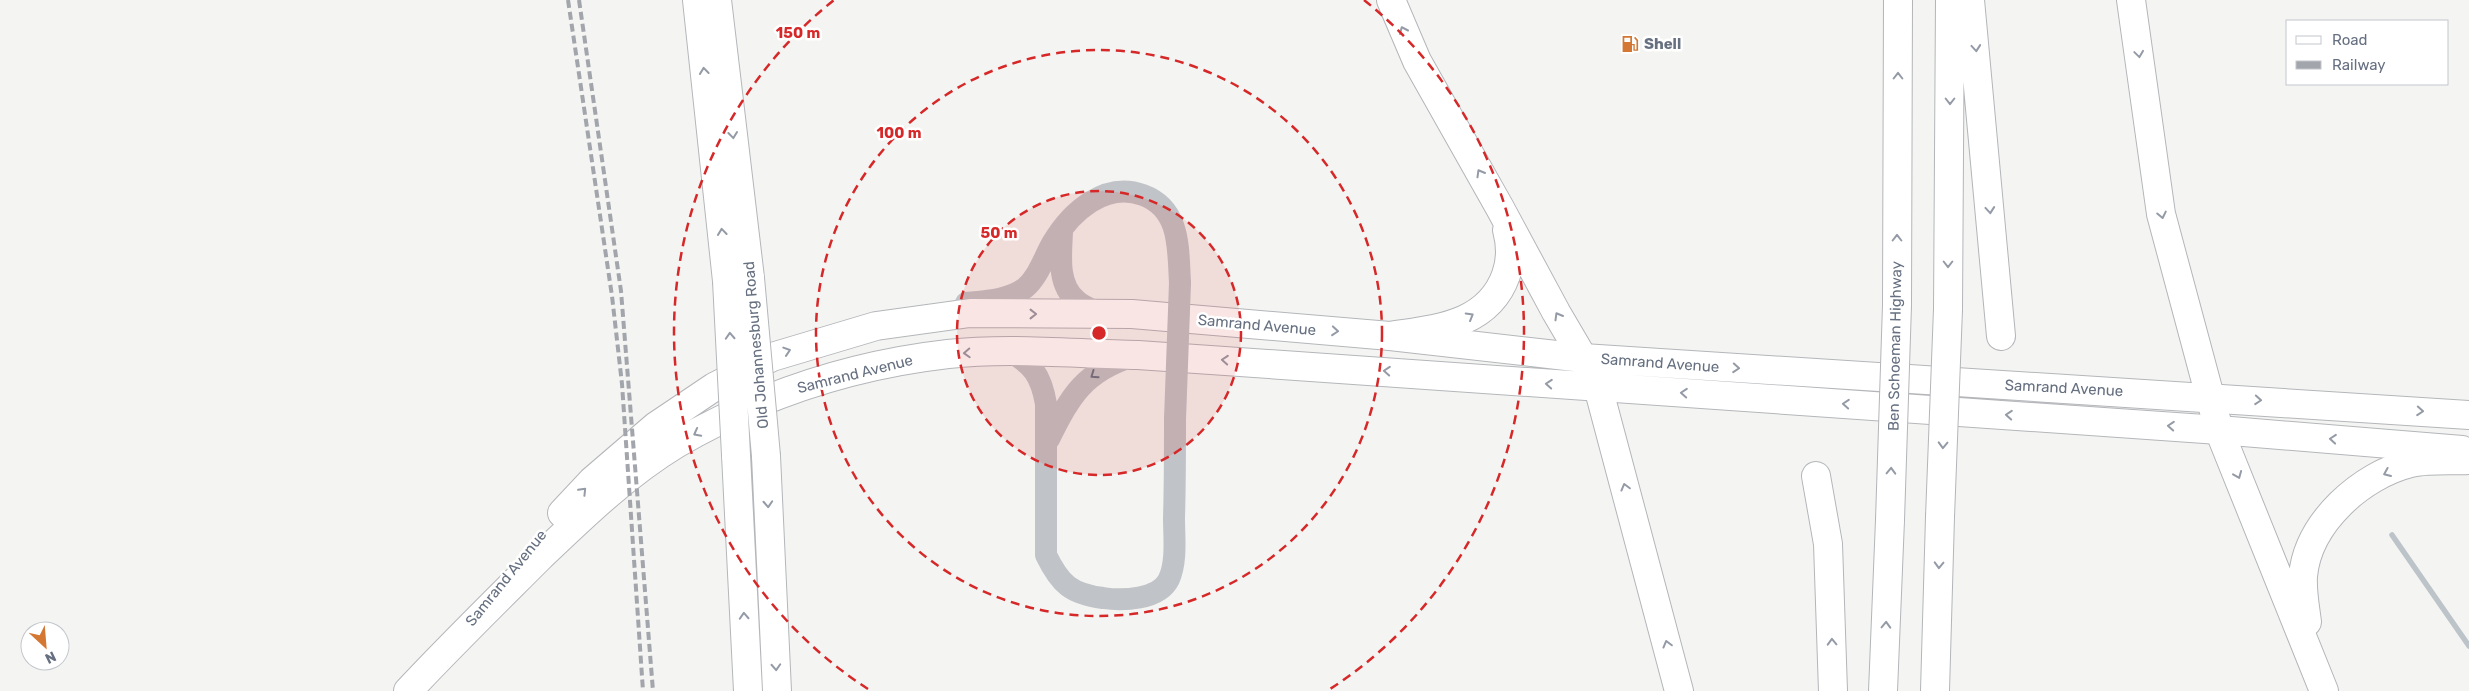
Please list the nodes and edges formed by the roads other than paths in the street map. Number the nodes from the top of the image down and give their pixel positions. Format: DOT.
graph roads {
  1 [pos="697,0"];
  2 [pos="717,0"];
  3 [pos="1391,0"];
  4 [pos="1898,0"];
  5 [pos="1950,0"];
  6 [pos="1970,0"];
  7 [pos="2131,0"];
  8 [pos="1500,208"];
  9 [pos="1062,231"];
  10 [pos="739,280"];
  11 [pos="1100,314"];
  12 [pos="876,326"];
  13 [pos="1390,336"];
  14 [pos="2002,336"];
  15 [pos="1008,350"];
  16 [pos="1138,355"];
  17 [pos="1583,358"];
  18 [pos="1598,387"];
  19 [pos="2209,397"];
  20 [pos="2469,415"];
  21 [pos="2219,430"];
  22 [pos="1045,446"];
  23 [pos="2469,451"];
  24 [pos="2469,460"];
  25 [pos="1816,476"];
  26 [pos="460,635"];
  27 [pos="2313,663"];
  28 [pos="408,691"];
  29 [pos="748,691"];
  30 [pos="777,691"];
  31 [pos="1679,691"];
  32 [pos="1833,691"];
  33 [pos="1883,691"];
  34 [pos="1935,691"];
  35 [pos="2324,691"];
  10 -- 1 [label="main road, Old Johannesburg Road, one-way"];
  2 -- 10 [label="main road, Old Johannesburg Road, one-way"];
  8 -- 3 [label="main road, one-way"];
  33 -- 4 [label="main road, Ben Schoeman Highway, one-way, bridge"];
  5 -- 34 [label="main road, one-way, bridge"];
  6 -- 14 [label="main road, one-way"];
  7 -- 19 [label="main road, one-way"];
  13 -- 8 [label="main road, one-way"];
  17 -- 8 [label="main road, one-way"];
  9 -- 11 [label="street"];
  9 -- 12 [label="street"];
  9 -- 22 [label="street, bridge"];
  29 -- 10 [label="main road, Old Johannesburg Road, one-way, bridge"];
  10 -- 30 [label="main road, Old Johannesburg Road, one-way, bridge"];
  12 -- 11 [label="main road, Samrand Avenue, one-way"];
  11 -- 13 [label="main road, Samrand Avenue, one-way"];
  26 -- 12 [label="main road, Samrand Avenue, one-way"];
  13 -- 17 [label="main road, Samrand Avenue"];
  15 -- 16 [label="main road, Samrand Avenue"];
  15 -- 22 [label="street"];
  15 -- 26 [label="main road, Samrand Avenue, one-way"];
  18 -- 16 [label="main road, Samrand Avenue, one-way"];
  16 -- 22 [label="street, one-way"];
  17 -- 18 [label="main road"];
  17 -- 19 [label="main road, Samrand Avenue, one-way"];
  21 -- 18 [label="main road, Samrand Avenue, one-way"];
  31 -- 18 [label="main road, one-way"];
  19 -- 20 [label="main road, Samrand Avenue, one-way"];
  19 -- 21 [label="main road"];
  23 -- 21 [label="main road, Samrand Avenue, one-way"];
  21 -- 27 [label="main road, one-way"];
  24 -- 27 [label="main road, one-way"];
  32 -- 25 [label="main road, one-way"];
  26 -- 28 [label="main road"];
  27 -- 35 [label="main road"];
}
